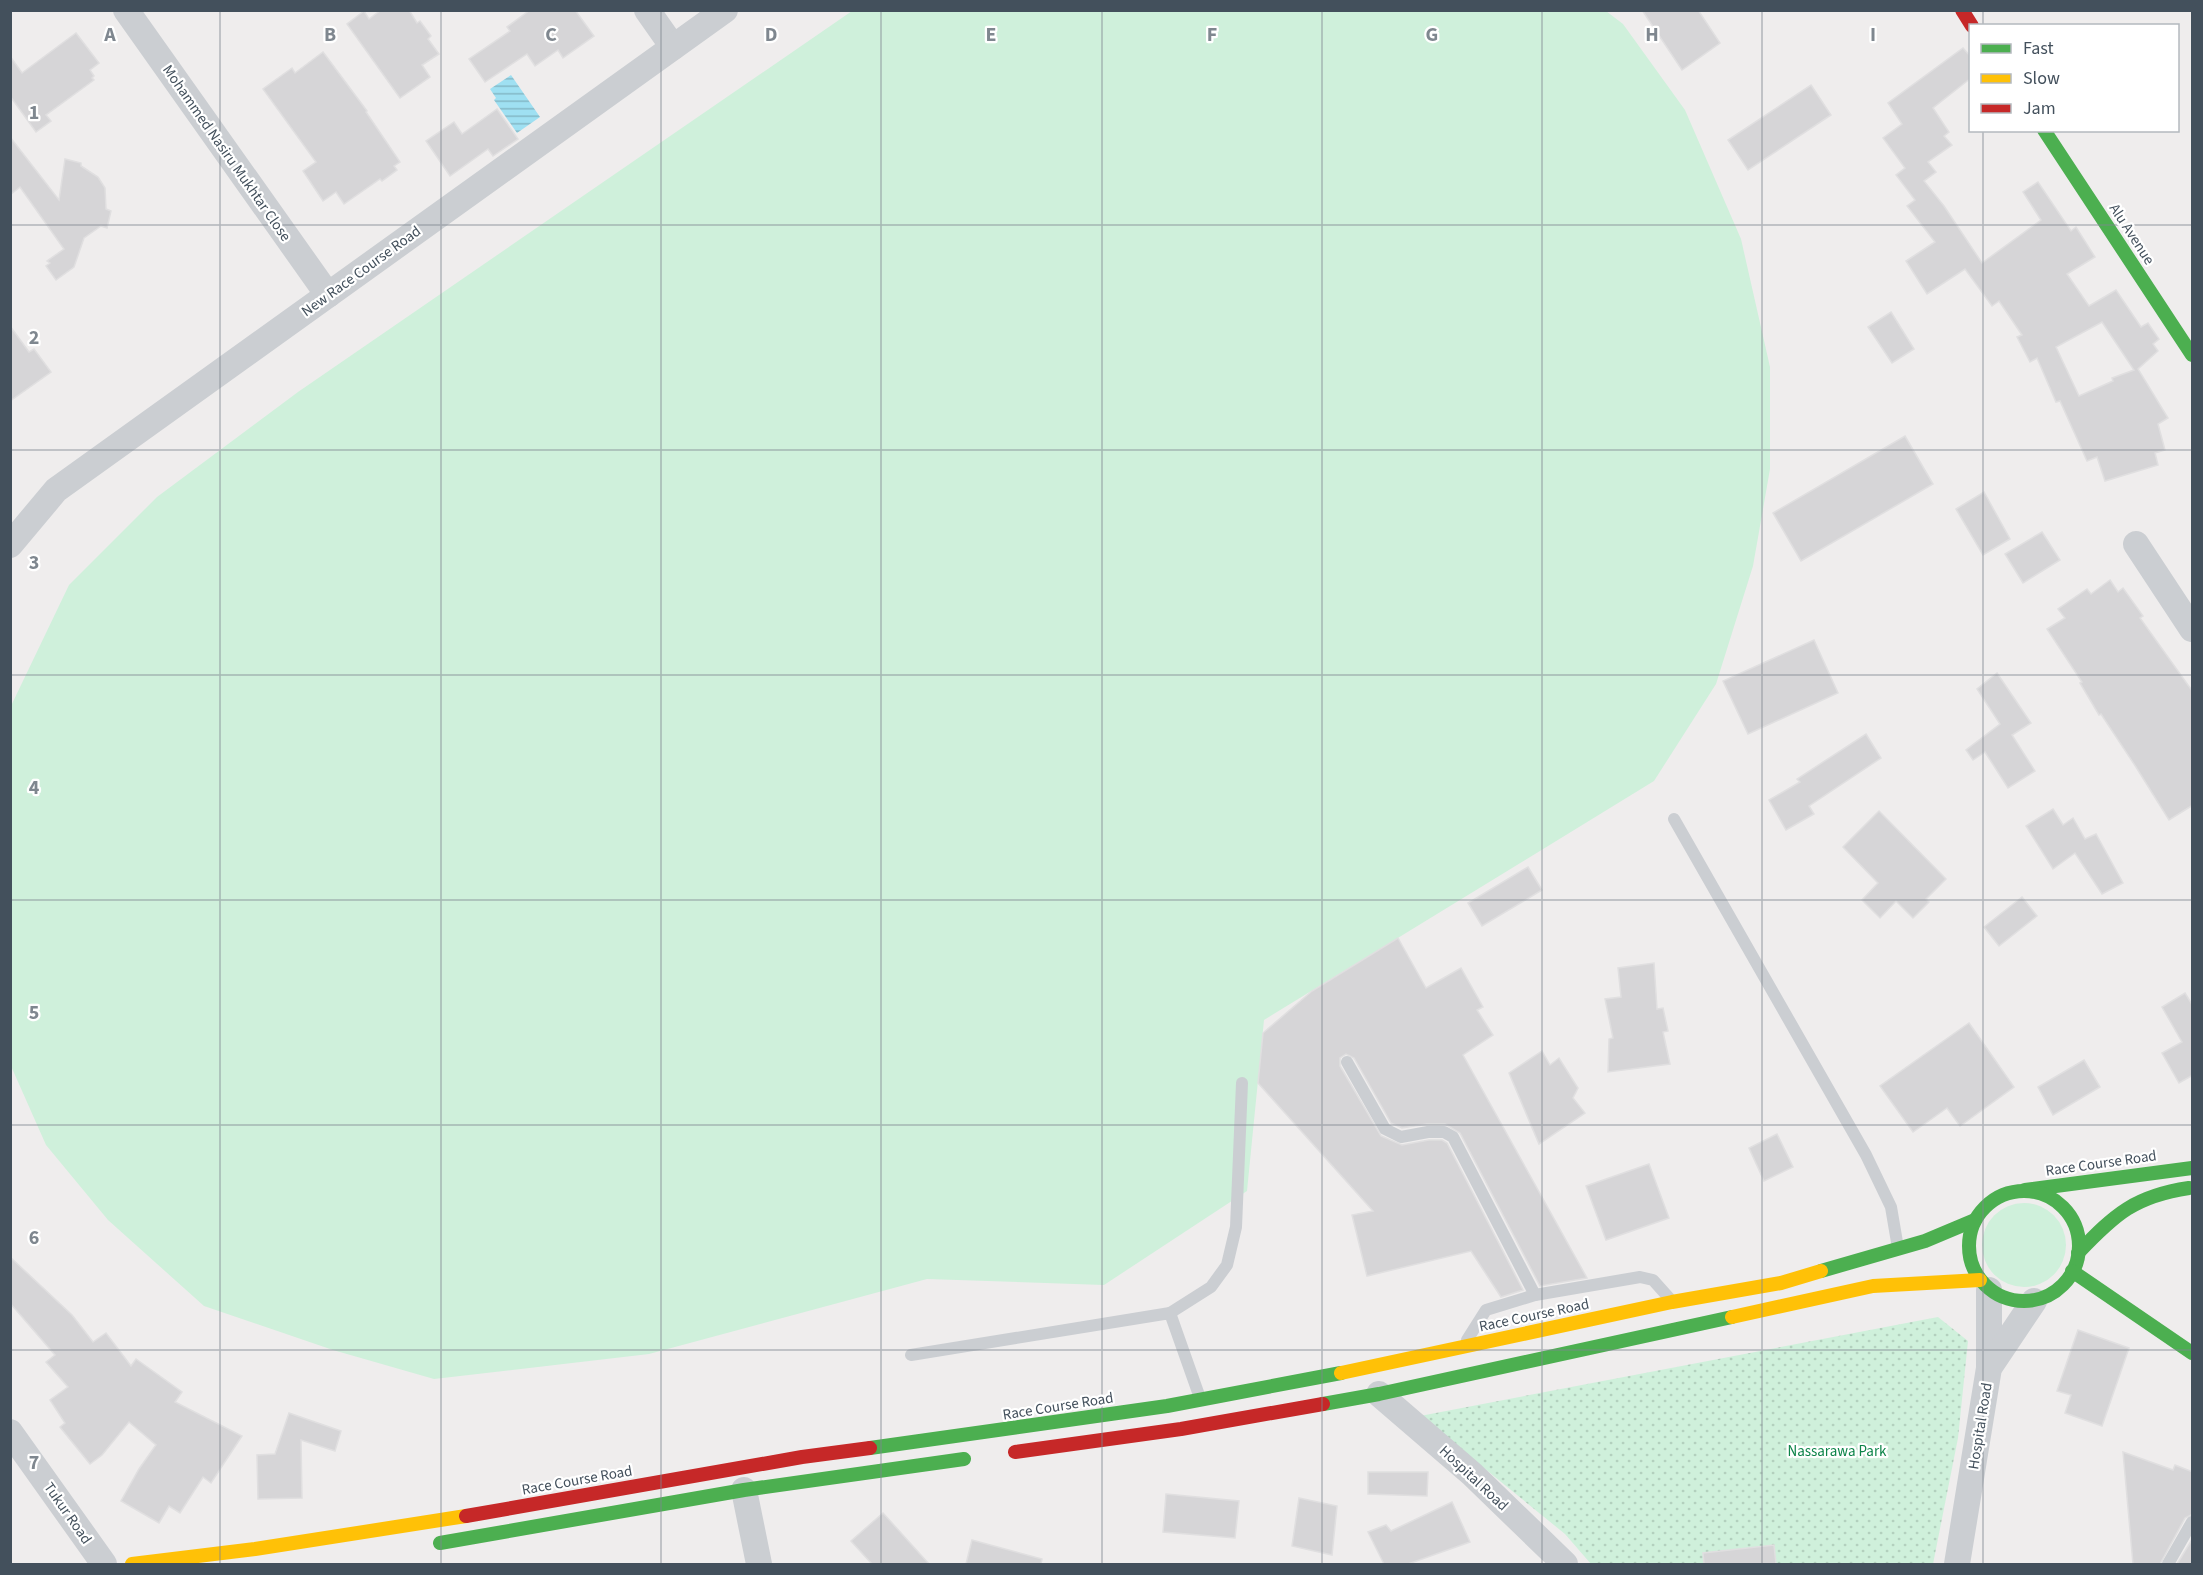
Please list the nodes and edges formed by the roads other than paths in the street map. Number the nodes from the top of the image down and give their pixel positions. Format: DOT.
graph roads {
  1 [pos="126,10"];
  2 [pos="648,10"];
  3 [pos="725,10"];
  4 [pos="1962,10"];
  5 [pos="1971,24"];
  6 [pos="674,47"];
  7 [pos="2045,132"];
  8 [pos="328,295"];
  9 [pos="2193,355"];
  10 [pos="2136,544"];
  11 [pos="10,545"];
  12 [pos="2193,628"];
  13 [pos="1674,819"];
  14 [pos="1347,1062"];
  15 [pos="1242,1083"];
  16 [pos="2193,1168"];
  17 [pos="2193,1188"];
  18 [pos="2014,1191"];
  19 [pos="1975,1220"];
  20 [pos="1898,1249"];
  21 [pos="2078,1253"];
  22 [pos="2072,1271"];
  23 [pos="1985,1285"];
  24 [pos="1535,1295"];
  25 [pos="2034,1300"];
  26 [pos="1672,1302"];
  27 [pos="1170,1313"];
  28 [pos="1461,1348"];
  29 [pos="2193,1353"];
  30 [pos="911,1355"];
  31 [pos="1989,1368"];
  32 [pos="1379,1394"];
  33 [pos="1201,1400"];
  34 [pos="10,1432"];
  35 [pos="1000,1454"];
  36 [pos="978,1457"];
  37 [pos="744,1490"];
  38 [pos="2193,1522"];
  39 [pos="423,1545"];
  40 [pos="104,1564"];
  41 [pos="132,1564"];
  42 [pos="759,1564"];
  43 [pos="1565,1564"];
  44 [pos="1957,1564"];
  45 [pos="2168,1564"];
  1 -- 8 [label="street, Mohammed Nasiru Mukhtar Close"];
  2 -- 6 [label="street"];
  3 -- 6 [label="street, New Race Course Road"];
  4 -- 5 [label="street"];
  6 -- 8 [label="street, New Race Course Road"];
  7 -- 9 [label="street, Alu Avenue"];
  8 -- 11 [label="street, New Race Course Road"];
  10 -- 12 [label="street"];
  13 -- 20 [label="lane"];
  14 -- 24 [label="lane"];
  15 -- 27 [label="lane"];
  16 -- 18 [label="street, Race Course Road"];
  17 -- 21 [label="street"];
  18 -- 19 [label="street"];
  18 -- 21 [label="street"];
  19 -- 20 [label="street, Race Course Road"];
  19 -- 23 [label="street"];
  20 -- 26 [label="street, Race Course Road"];
  21 -- 22 [label="street"];
  22 -- 25 [label="street"];
  22 -- 29 [label="street"];
  23 -- 25 [label="street"];
  23 -- 31 [label="street"];
  23 -- 32 [label="street"];
  24 -- 26 [label="lane"];
  24 -- 28 [label="lane"];
  25 -- 31 [label="street, Hospital Road"];
  26 -- 28 [label="street, Race Course Road"];
  27 -- 30 [label="lane"];
  27 -- 33 [label="lane"];
  28 -- 33 [label="street, Race Course Road"];
  31 -- 44 [label="street, Hospital Road"];
  32 -- 35 [label="street"];
  32 -- 43 [label="street, Hospital Road"];
  33 -- 41 [label="street, Race Course Road"];
  34 -- 40 [label="street, Tukur Road"];
  36 -- 37 [label="street"];
  37 -- 39 [label="street"];
  37 -- 42 [label="street"];
  38 -- 45 [label="lane"];
}
